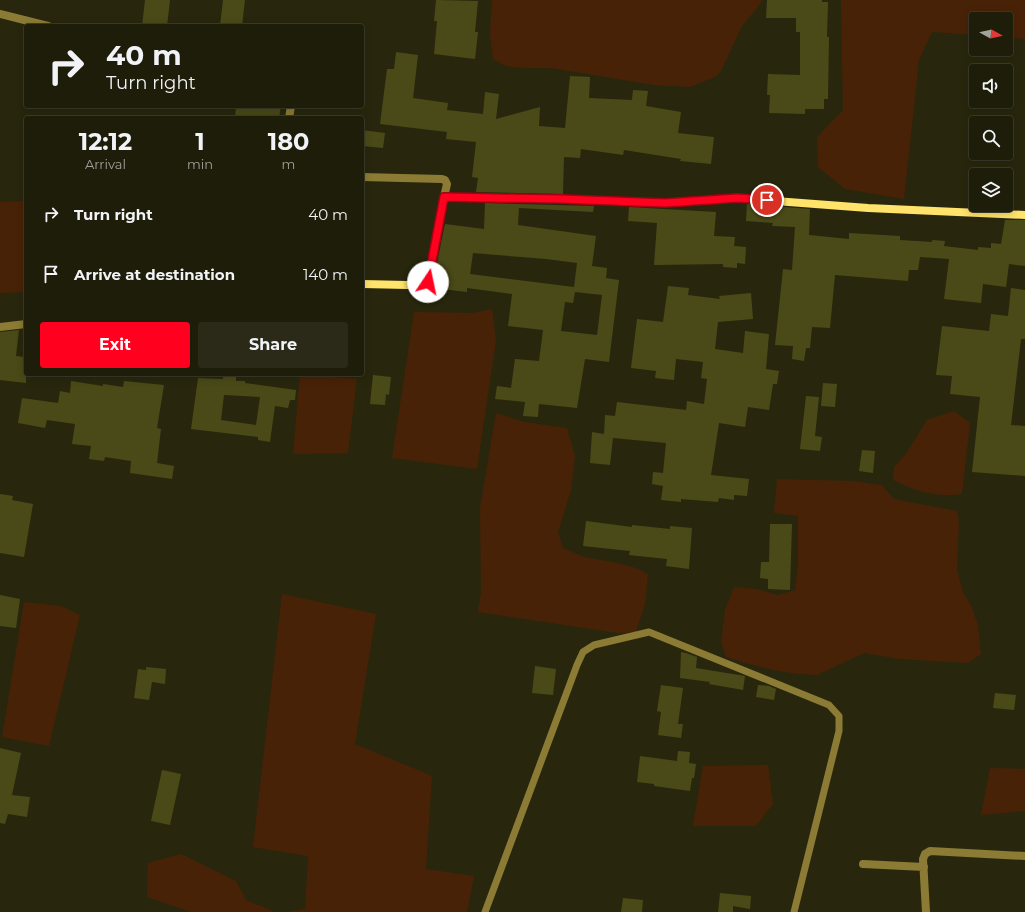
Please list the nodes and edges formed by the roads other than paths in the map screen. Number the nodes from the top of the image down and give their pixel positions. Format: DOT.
graph roads {
  1 [pos="0,14"];
  2 [pos="40,24"];
  3 [pos="364,177"];
  4 [pos="444,197"];
  5 [pos="1025,215"];
  6 [pos="364,284"];
  7 [pos="24,324"];
  8 [pos="0,327"];
  9 [pos="1025,856"];
  10 [pos="863,864"];
  11 [pos="924,867"];
  12 [pos="485,912"];
  13 [pos="794,912"];
  14 [pos="926,912"];
  1 -- 2 [label="street"];
  3 -- 4 [label="street"];
  4 -- 5 [label="street"];
  4 -- 6 [label="street"];
  7 -- 8 [label="street"];
  9 -- 11 [label="street"];
  10 -- 11 [label="street"];
  11 -- 14 [label="street"];
  12 -- 13 [label="lane"];
}
